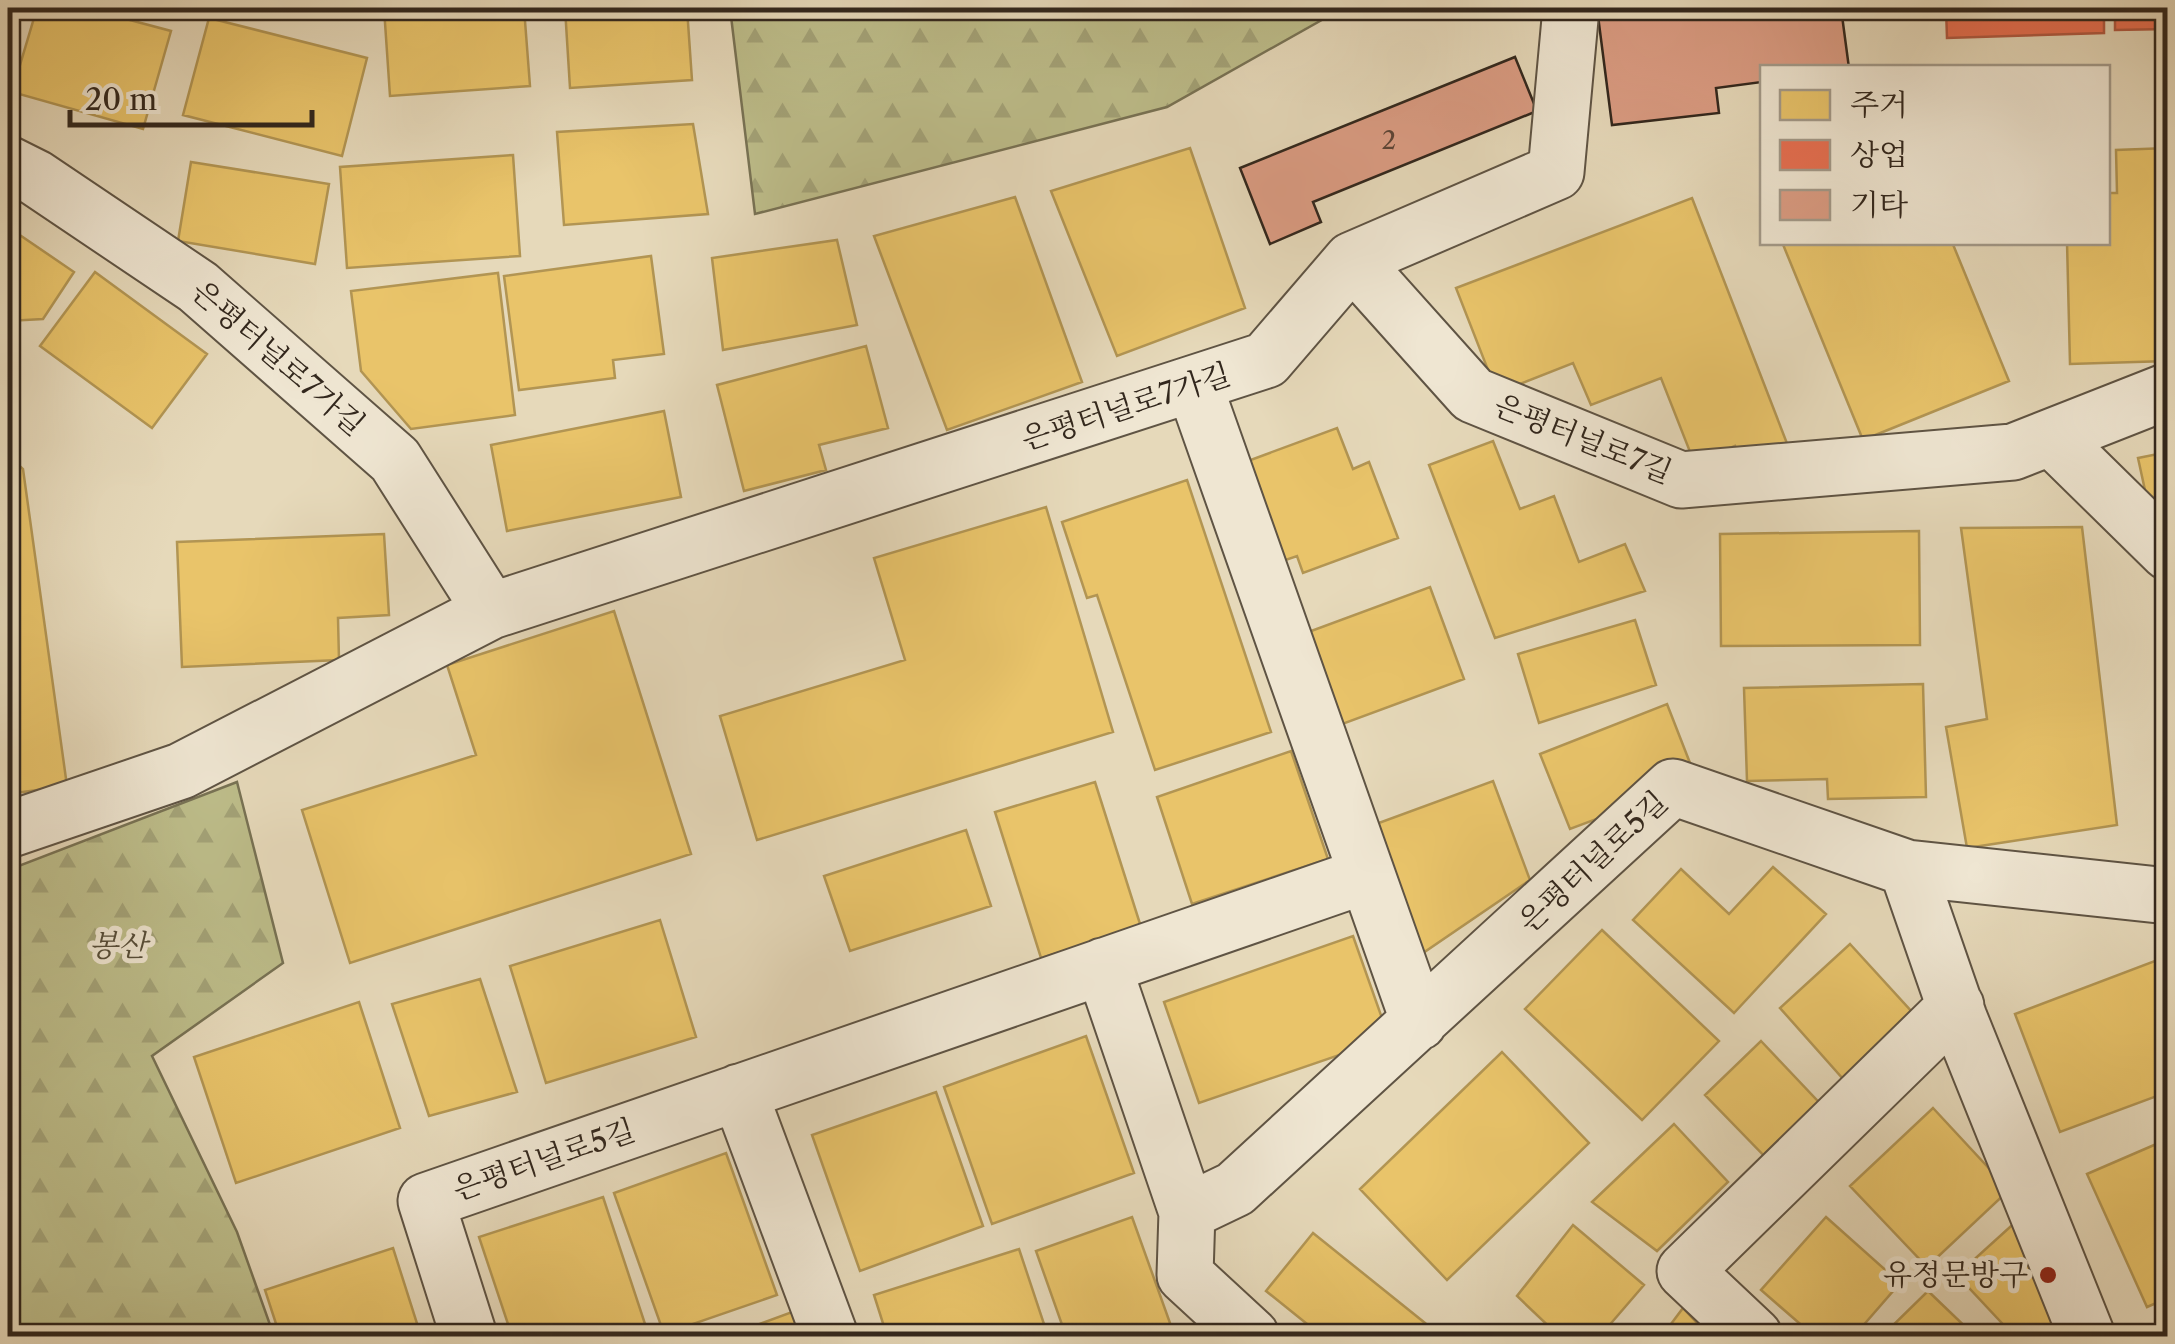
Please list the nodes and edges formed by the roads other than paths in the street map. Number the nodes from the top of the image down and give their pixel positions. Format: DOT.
graph roads {
  1 [pos="1571,8"];
  2 [pos="8,164"];
  3 [pos="1352,260"];
  4 [pos="1194,384"];
  5 [pos="2168,392"];
  6 [pos="2051,437"];
  7 [pos="2168,552"];
  8 [pos="491,612"];
  9 [pos="8,830"];
  10 [pos="1907,868"];
  11 [pos="1367,875"];
  12 [pos="2168,896"];
  13 [pos="1103,966"];
  14 [pos="1956,1006"];
  15 [pos="1418,1022"];
  16 [pos="739,1092"];
  17 [pos="1187,1212"];
  18 [pos="468,1336"];
  19 [pos="830,1336"];
  20 [pos="1251,1336"];
  21 [pos="1754,1336"];
  22 [pos="2087,1336"];
  1 -- 3 [label="street, 은평터널로7가길"];
  2 -- 8 [label="street, 은평터널로7가길"];
  3 -- 4 [label="street, 은평터널로7가길"];
  3 -- 6 [label="street, 은평터널로7길"];
  4 -- 8 [label="street, 은평터널로7가길"];
  4 -- 11 [label="street"];
  5 -- 6 [label="street, 은평터널로7길"];
  6 -- 7 [label="street"];
  8 -- 9 [label="street, 은평터널로7가길"];
  10 -- 12 [label="street, 은평터널로5길"];
  10 -- 14 [label="street"];
  10 -- 15 [label="street, 은평터널로5길"];
  11 -- 13 [label="street, 은평터널로5길"];
  11 -- 15 [label="street"];
  13 -- 16 [label="street, 은평터널로5길"];
  13 -- 17 [label="street"];
  14 -- 21 [label="street"];
  14 -- 22 [label="street"];
  15 -- 17 [label="street, 은평터널로5길"];
  16 -- 18 [label="street, 은평터널로5길"];
  16 -- 19 [label="street"];
  17 -- 20 [label="street"];
}
